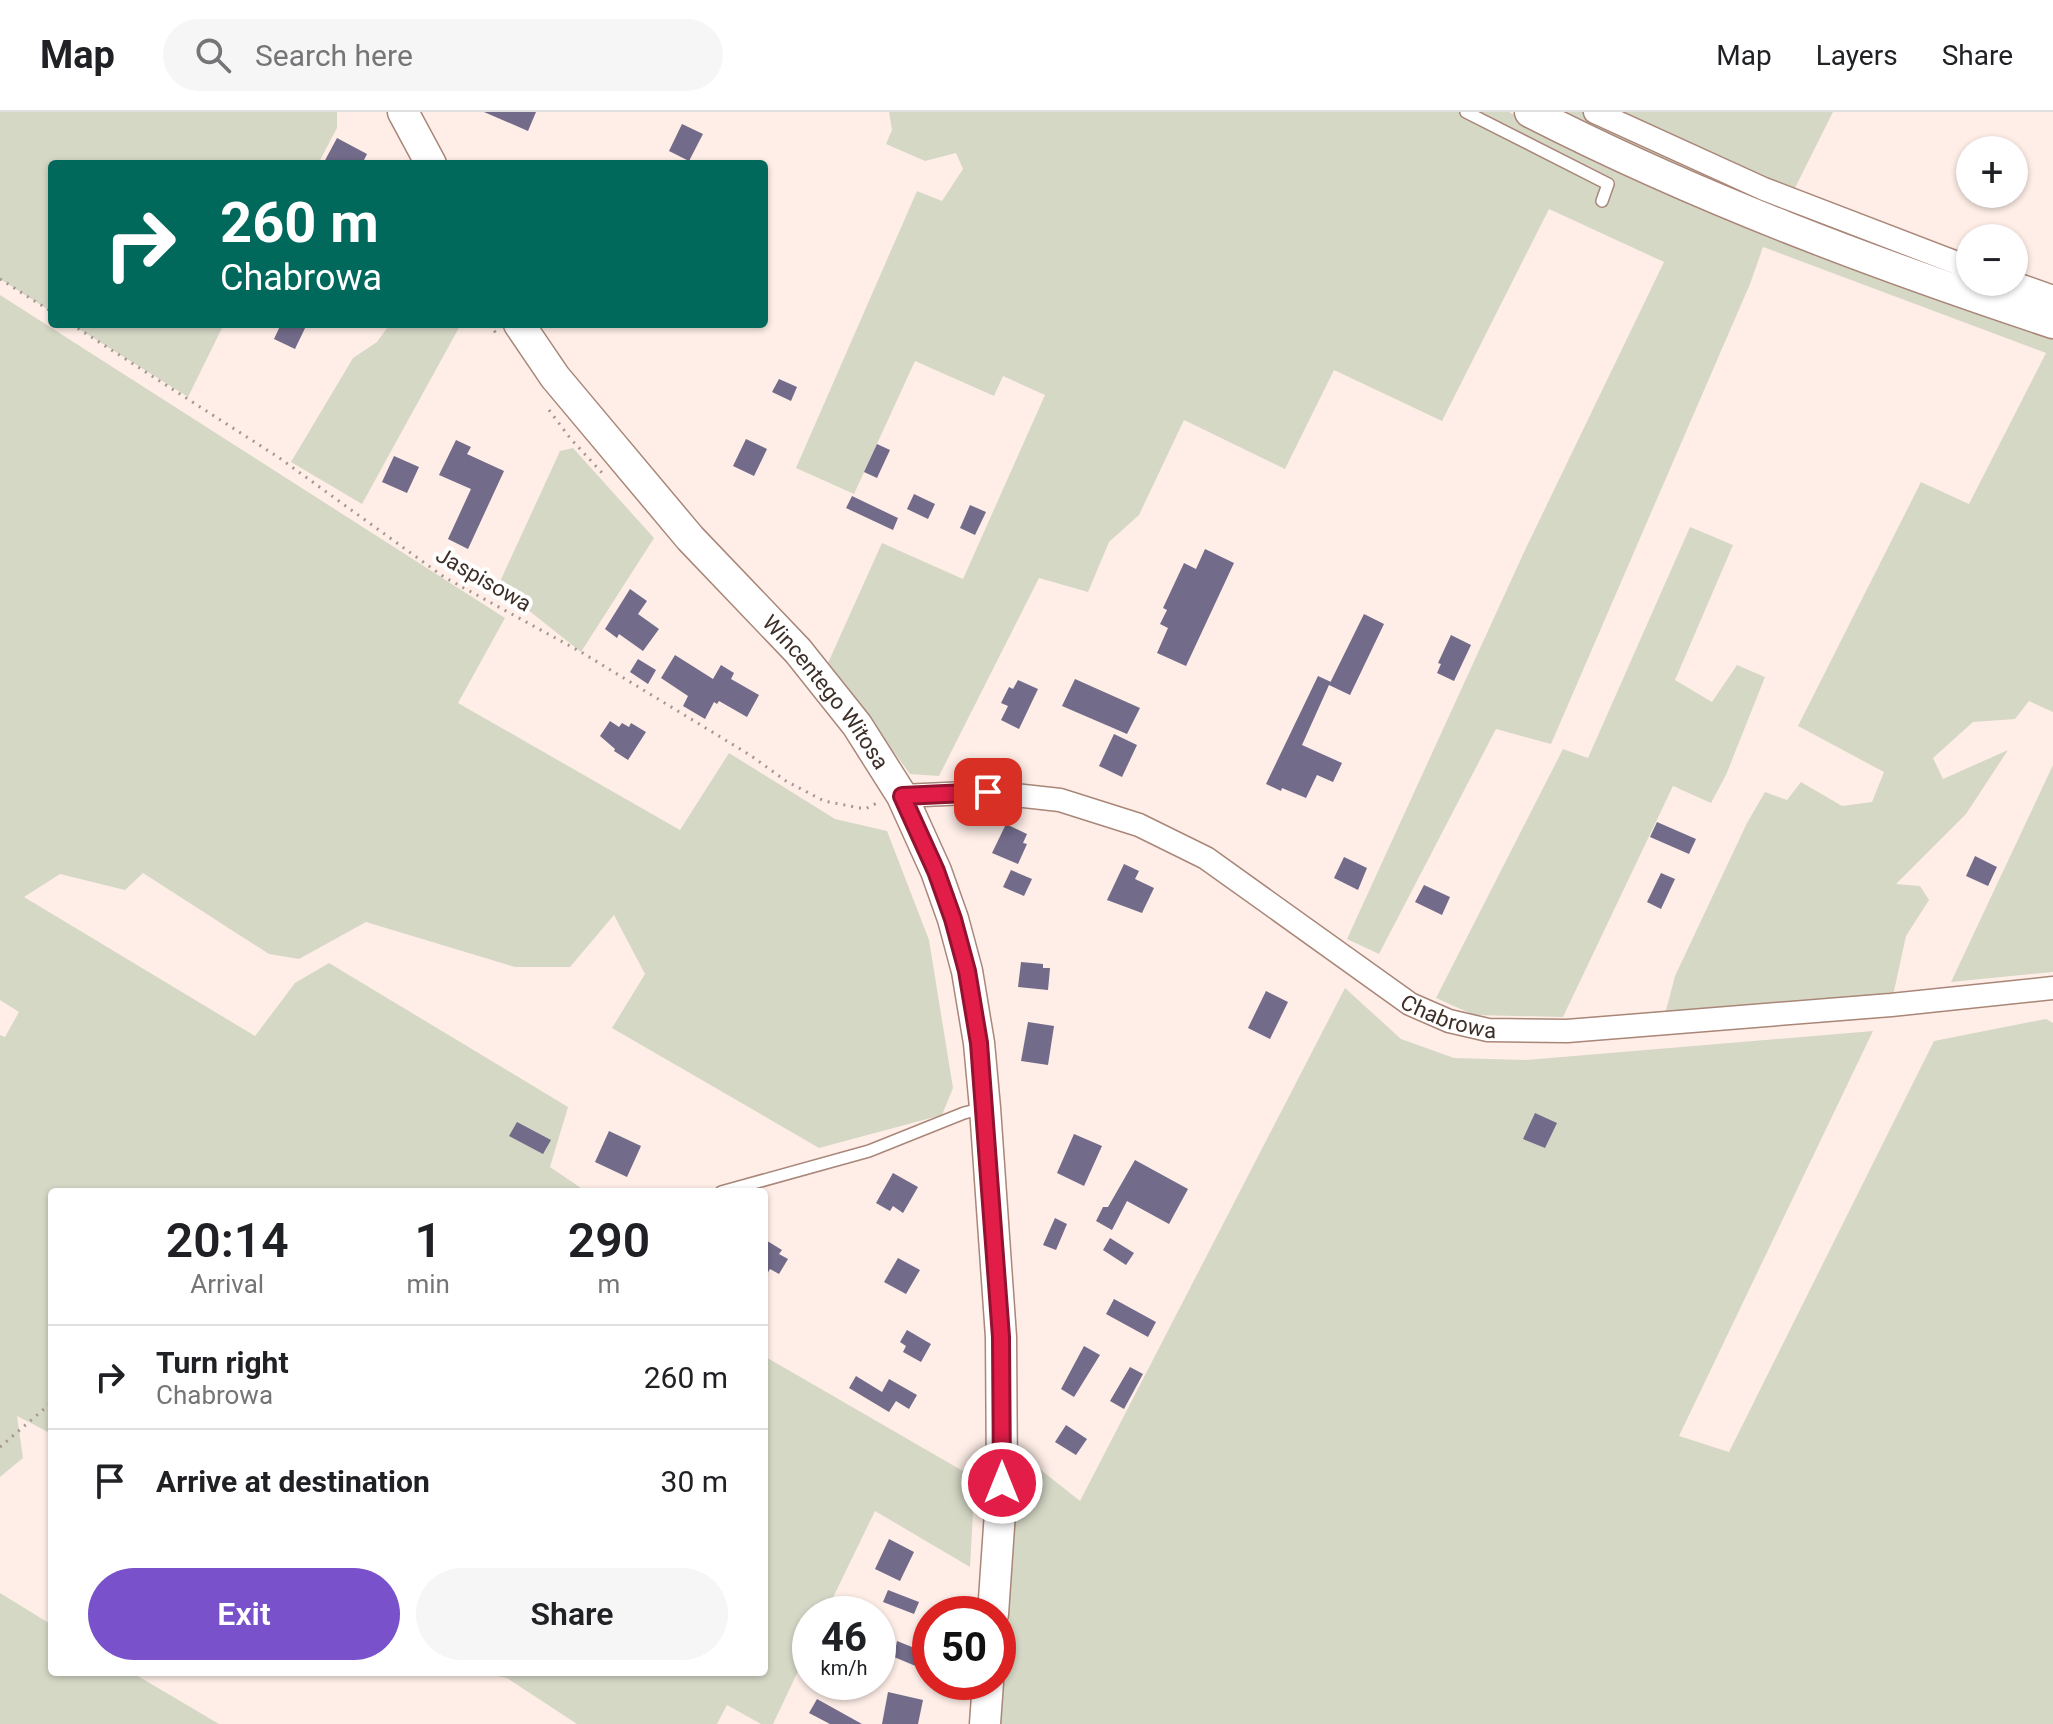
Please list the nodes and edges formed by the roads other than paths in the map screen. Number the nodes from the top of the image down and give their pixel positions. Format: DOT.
graph roads {
  1 [pos="403,112"];
  2 [pos="1466,112"];
  3 [pos="1530,112"];
  4 [pos="1595,112"];
  5 [pos="429,160"];
  6 [pos="1602,201"];
  7 [pos="1956,263"];
  8 [pos="2028,288"];
  9 [pos="2053,297"];
  10 [pos="2053,323"];
  11 [pos="508,330"];
  12 [pos="885,797"];
  13 [pos="2053,988"];
  14 [pos="985,1108"];
  15 [pos="735,1188"];
  16 [pos="994,1596"];
  17 [pos="987,1700"];
  18 [pos="985,1724"];
  1 -- 5 [label="main road"];
  2 -- 6 [label="lane"];
  3 -- 10 [label="main road"];
  4 -- 7 [label="street"];
  8 -- 9 [label="street"];
  11 -- 12 [label="main road, Wincentego Witosa"];
  12 -- 13 [label="street, Chabrowa"];
  12 -- 14 [label="main road, Wincentego Witosa"];
  14 -- 15 [label="lane"];
  14 -- 16 [label="main road, Wincentego Witosa"];
  17 -- 18 [label="main road"];
}
